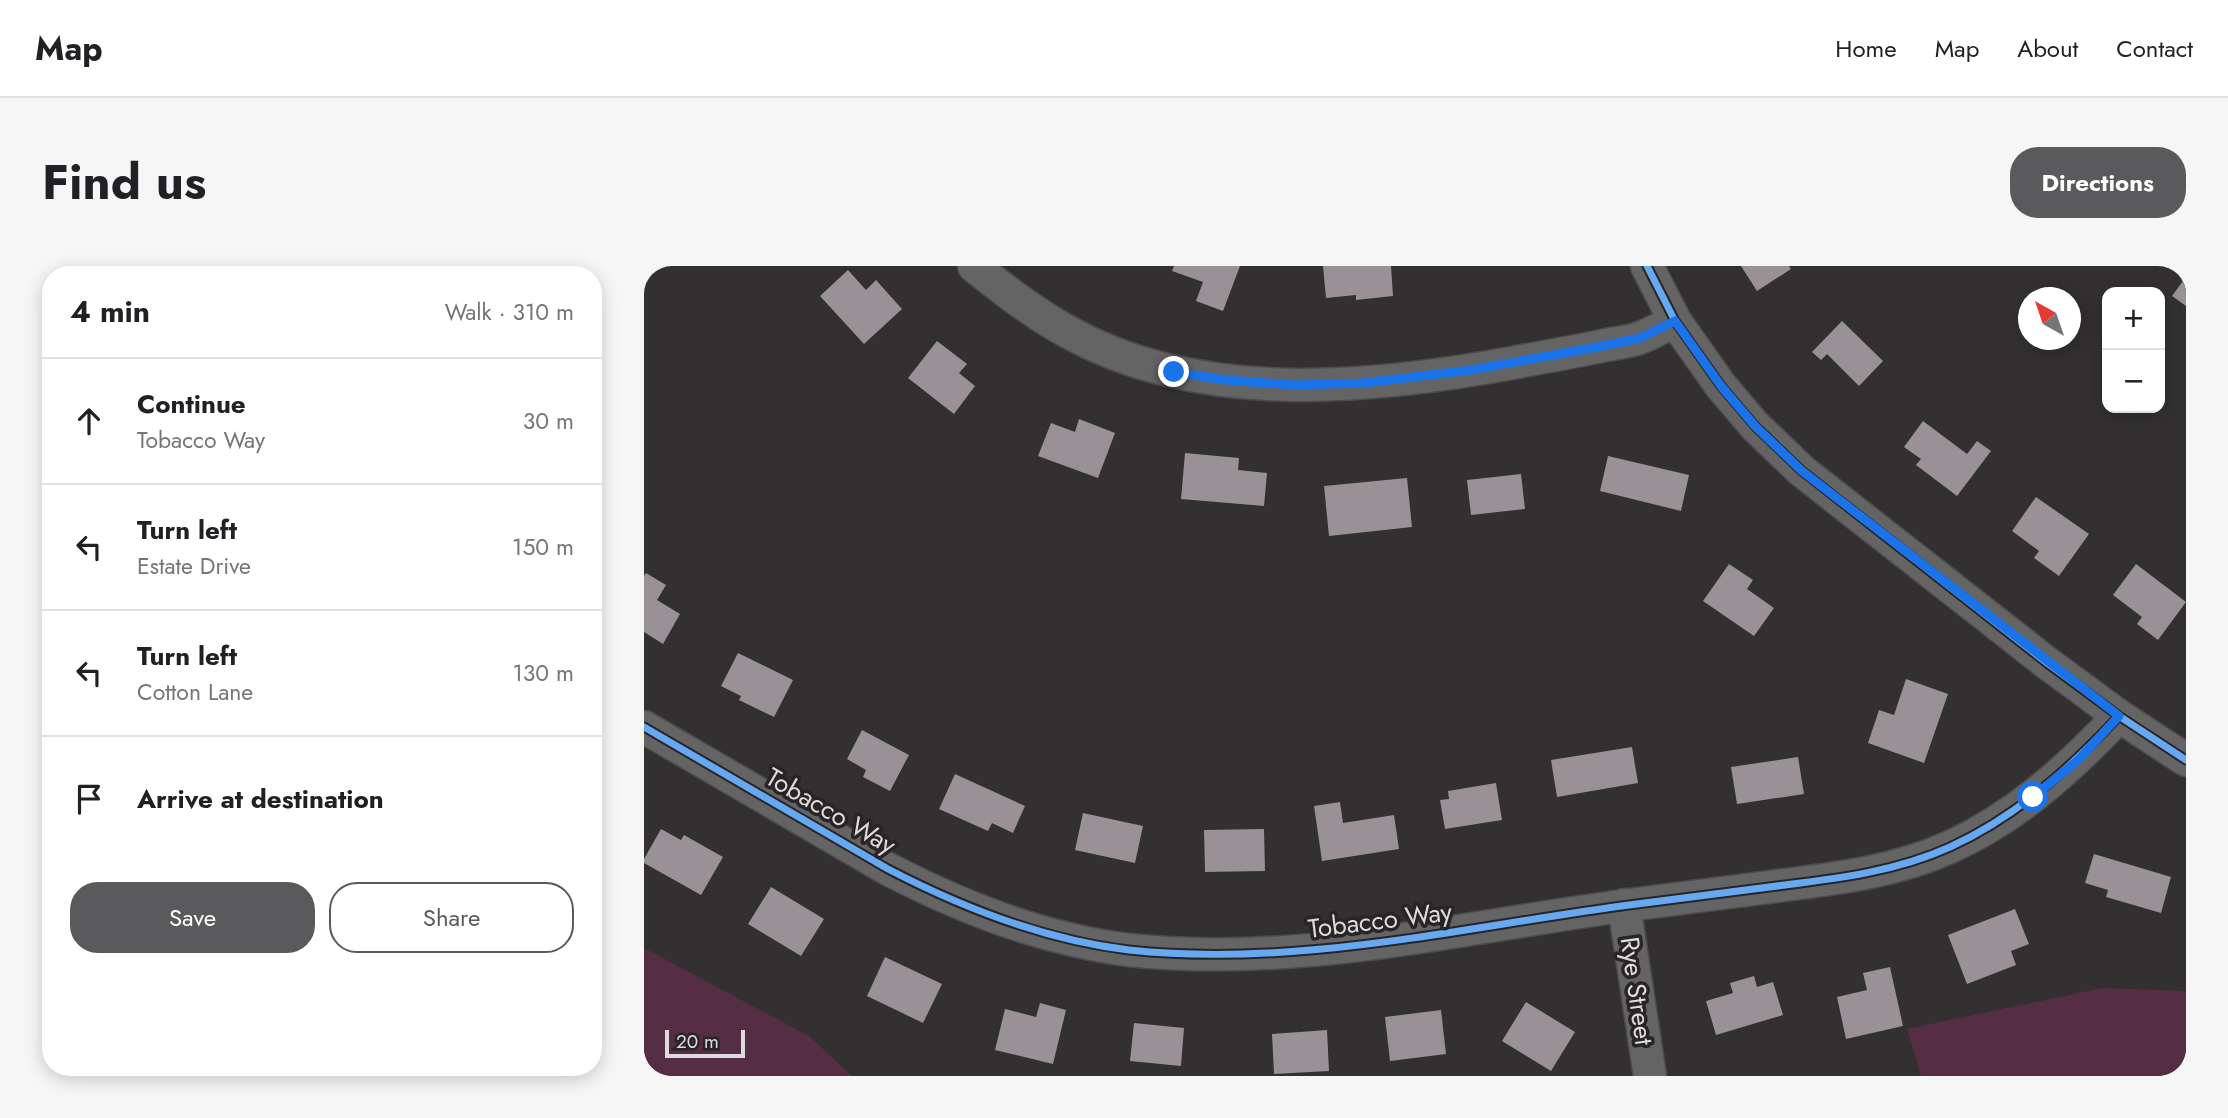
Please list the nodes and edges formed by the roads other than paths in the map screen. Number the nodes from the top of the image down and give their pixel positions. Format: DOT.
graph roads {
  1 [pos="974,266"];
  2 [pos="1647,266"];
  3 [pos="1675,321"];
  4 [pos="2119,716"];
  5 [pos="644,727"];
  6 [pos="2186,760"];
  7 [pos="1624,905"];
  8 [pos="1650,1076"];
  1 -- 3 [label="street"];
  2 -- 3 [label="street"];
  3 -- 4 [label="street"];
  4 -- 6 [label="street"];
  4 -- 7 [label="street, Tobacco Way"];
  5 -- 7 [label="street, Tobacco Way"];
  7 -- 8 [label="street, Rye Street"];
}
